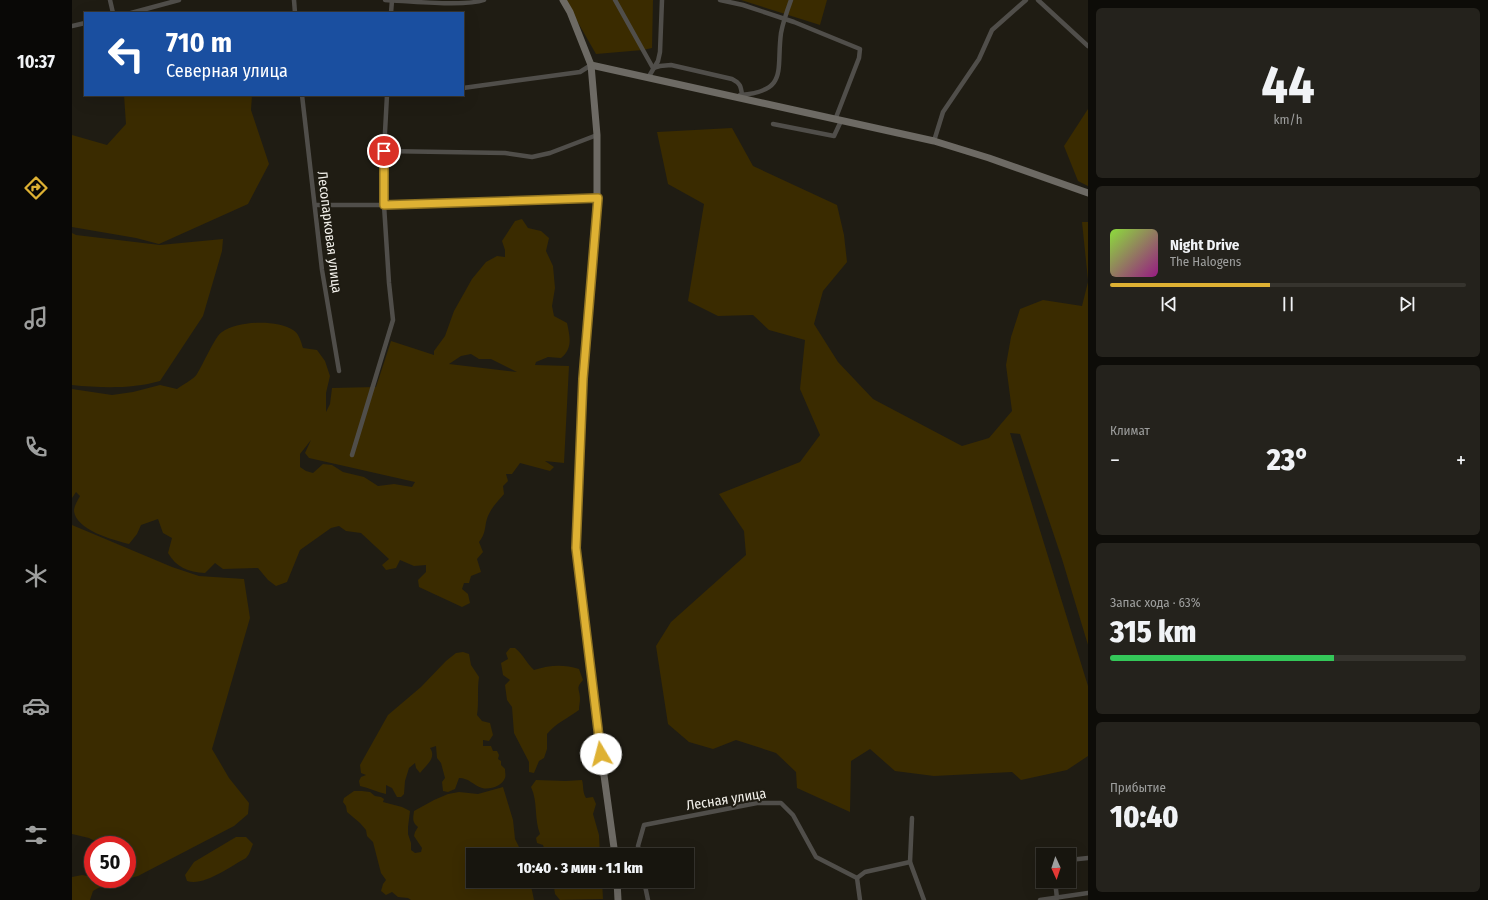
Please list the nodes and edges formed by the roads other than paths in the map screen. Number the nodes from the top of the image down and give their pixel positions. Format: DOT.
graph roads {
  1 [pos="110,0"];
  2 [pos="179,0"];
  3 [pos="294,0"];
  4 [pos="385,0"];
  5 [pos="392,0"];
  6 [pos="484,0"];
  7 [pos="563,0"];
  8 [pos="615,0"];
  9 [pos="662,0"];
  10 [pos="720,0"];
  11 [pos="791,0"];
  12 [pos="1026,0"];
  13 [pos="1038,0"];
  14 [pos="739,2"];
  15 [pos="113,12"];
  16 [pos="135,12"];
  17 [pos="295,12"];
  18 [pos="391,12"];
  19 [pos="784,19"];
  20 [pos="84,23"];
  21 [pos="72,26"];
  22 [pos="1088,46"];
  23 [pos="591,65"];
  24 [pos="653,68"];
  25 [pos="648,78"];
  26 [pos="464,88"];
  27 [pos="742,95"];
  28 [pos="302,96"];
  29 [pos="387,96"];
  30 [pos="731,96"];
  31 [pos="838,120"];
  32 [pos="773,124"];
  33 [pos="597,135"];
  34 [pos="934,141"];
  35 [pos="384,151"];
  36 [pos="1088,193"];
  37 [pos="598,198"];
  38 [pos="315,205"];
  39 [pos="384,205"];
  40 [pos="339,371"];
  41 [pos="352,455"];
  42 [pos="912,818"];
  43 [pos="614,848"];
  44 [pos="638,848"];
  45 [pos="1088,858"];
  46 [pos="1076,859"];
  47 [pos="910,862"];
  48 [pos="857,878"];
  49 [pos="617,888"];
  50 [pos="645,888"];
  51 [pos="1056,888"];
  52 [pos="1088,893"];
  53 [pos="1057,898"];
  54 [pos="618,900"];
  55 [pos="648,900"];
  56 [pos="860,900"];
  57 [pos="924,900"];
  58 [pos="1040,900"];
  1 -- 15 [label="street"];
  2 -- 16 [label="street"];
  3 -- 17 [label="street"];
  4 -- 5 [label="street"];
  5 -- 6 [label="street"];
  5 -- 18 [label="street"];
  7 -- 23 [label="main road"];
  8 -- 24 [label="street"];
  9 -- 24 [label="street"];
  10 -- 14 [label="street"];
  11 -- 19 [label="street"];
  12 -- 34 [label="street"];
  13 -- 22 [label="street"];
  14 -- 19 [label="street"];
  19 -- 27 [label="street"];
  19 -- 31 [label="street"];
  20 -- 21 [label="street"];
  23 -- 25 [label="main road"];
  23 -- 26 [label="street"];
  23 -- 33 [label="main road"];
  24 -- 25 [label="street"];
  24 -- 27 [label="street"];
  25 -- 30 [label="main road"];
  27 -- 30 [label="street"];
  28 -- 38 [label="street, Лесопарковая улица"];
  29 -- 35 [label="street"];
  30 -- 31 [label="main road"];
  31 -- 32 [label="street"];
  31 -- 34 [label="main road"];
  33 -- 35 [label="street"];
  33 -- 37 [label="main road"];
  34 -- 36 [label="main road"];
  35 -- 39 [label="street"];
  37 -- 39 [label="street"];
  37 -- 43 [label="main road"];
  38 -- 39 [label="street"];
  38 -- 40 [label="street, Лесопарковая улица"];
  39 -- 41 [label="street"];
  42 -- 47 [label="street"];
  44 -- 48 [label="street, Лесная улица"];
  45 -- 46 [label="street"];
  47 -- 48 [label="street"];
  47 -- 57 [label="street"];
  48 -- 56 [label="street"];
  49 -- 54 [label="main road"];
  50 -- 55 [label="street"];
  51 -- 53 [label="street"];
  52 -- 53 [label="street"];
  53 -- 58 [label="street"];
}
